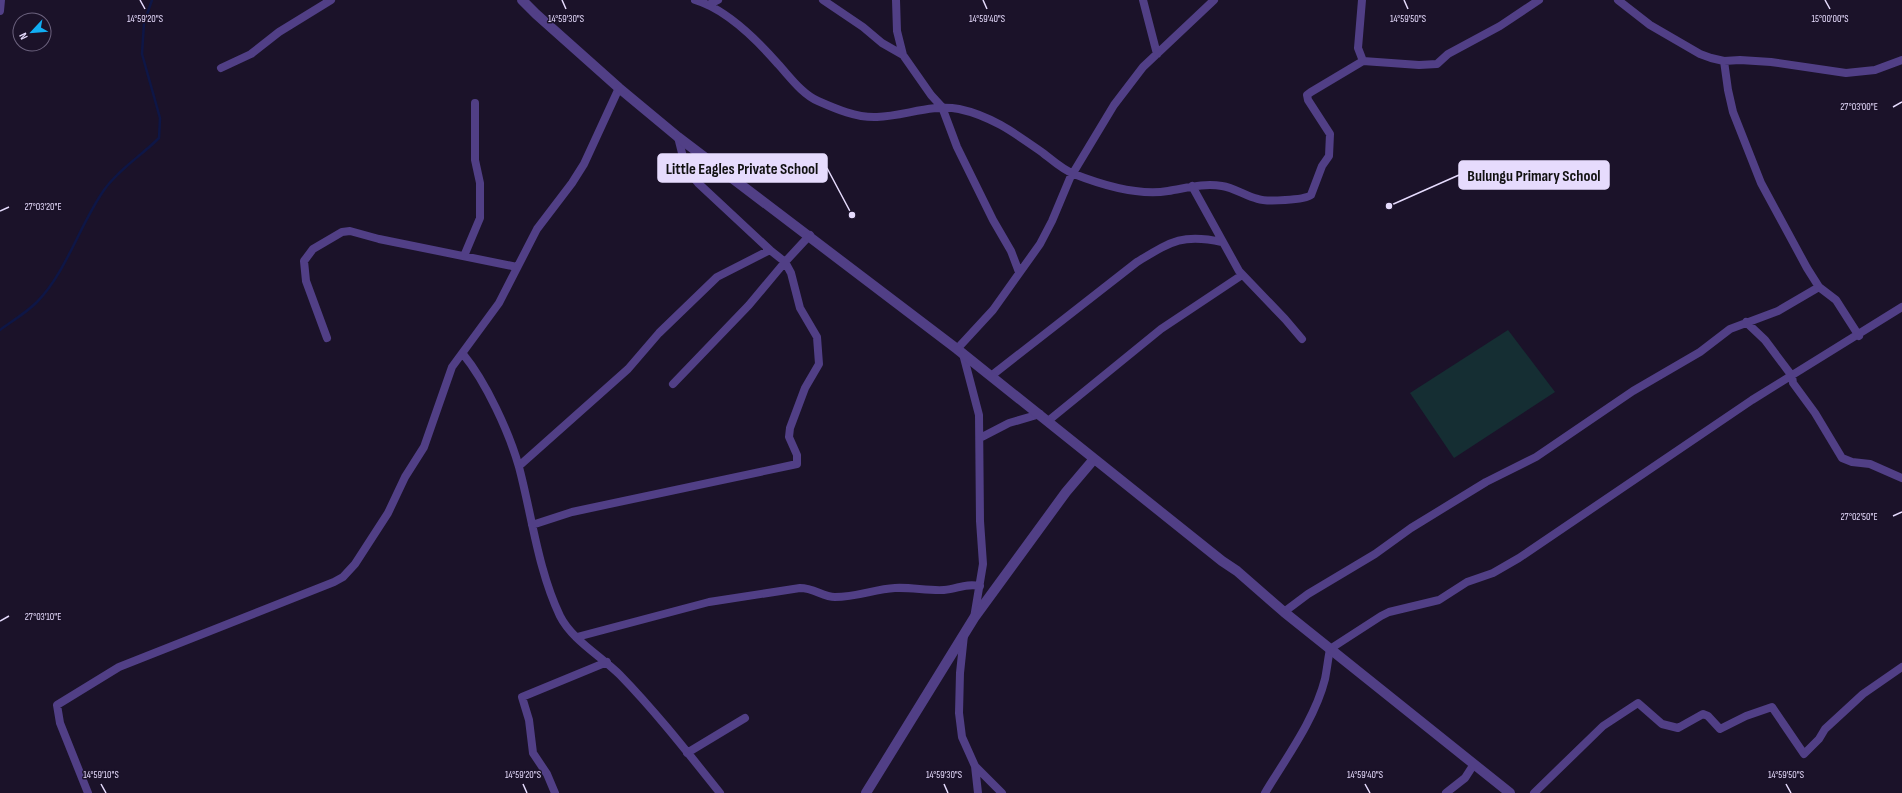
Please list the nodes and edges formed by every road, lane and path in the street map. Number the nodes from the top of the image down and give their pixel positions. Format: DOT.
graph roads {
  1 [pos="1,0"];
  2 [pos="330,0"];
  3 [pos="522,0"];
  4 [pos="695,0"];
  5 [pos="718,0"];
  6 [pos="823,0"];
  7 [pos="896,0"];
  8 [pos="1143,0"];
  9 [pos="1214,0"];
  10 [pos="1362,0"];
  11 [pos="1539,0"];
  12 [pos="1618,0"];
  13 [pos="708,4"];
  14 [pos="1527,4"];
  15 [pos="0,11"];
  16 [pos="1157,54"];
  17 [pos="903,55"];
  18 [pos="1902,60"];
  19 [pos="1363,61"];
  20 [pos="1724,61"];
  21 [pos="221,68"];
  22 [pos="619,88"];
  23 [pos="475,102"];
  24 [pos="942,107"];
  25 [pos="678,137"];
  26 [pos="1073,174"];
  27 [pos="1192,186"];
  28 [pos="810,235"];
  29 [pos="1222,242"];
  30 [pos="770,250"];
  31 [pos="464,256"];
  32 [pos="785,262"];
  33 [pos="517,267"];
  34 [pos="1019,272"];
  35 [pos="1242,275"];
  36 [pos="1819,287"];
  37 [pos="1902,307"];
  38 [pos="1746,322"];
  39 [pos="1859,336"];
  40 [pos="327,338"];
  41 [pos="1302,339"];
  42 [pos="960,352"];
  43 [pos="463,354"];
  44 [pos="991,376"];
  45 [pos="1792,376"];
  46 [pos="673,384"];
  47 [pos="1040,414"];
  48 [pos="1048,421"];
  49 [pos="980,438"];
  50 [pos="1094,459"];
  51 [pos="519,466"];
  52 [pos="1902,478"];
  53 [pos="532,525"];
  54 [pos="980,586"];
  55 [pos="1284,612"];
  56 [pos="974,618"];
  57 [pos="964,633"];
  58 [pos="577,636"];
  59 [pos="1330,649"];
  60 [pos="607,662"];
  61 [pos="1902,668"];
  62 [pos="745,718"];
  63 [pos="687,753"];
  64 [pos="1474,764"];
  65 [pos="975,766"];
  66 [pos="88,793"];
  67 [pos="555,793"];
  68 [pos="720,793"];
  69 [pos="866,793"];
  70 [pos="978,793"];
  71 [pos="1002,793"];
  72 [pos="1265,793"];
  73 [pos="1446,793"];
  74 [pos="1510,793"];
  75 [pos="1534,793"];
  1 -- 15 [label="street"];
  2 -- 21 [label="street"];
  3 -- 22 [label="street"];
  4 -- 13 [label="street"];
  5 -- 13 [label="street"];
  6 -- 17 [label="street"];
  7 -- 17 [label="street"];
  8 -- 16 [label="street"];
  9 -- 16 [label="street"];
  10 -- 19 [label="street"];
  11 -- 14 [label="street"];
  12 -- 20 [label="street"];
  13 -- 24 [label="street"];
  14 -- 19 [label="street"];
  16 -- 26 [label="street"];
  17 -- 24 [label="street"];
  18 -- 20 [label="street"];
  19 -- 27 [label="street"];
  20 -- 36 [label="street"];
  22 -- 25 [label="street"];
  22 -- 33 [label="street"];
  23 -- 31 [label="street"];
  24 -- 26 [label="street"];
  24 -- 34 [label="street"];
  25 -- 28 [label="street"];
  25 -- 30 [label="street"];
  26 -- 27 [label="street"];
  26 -- 34 [label="street"];
  27 -- 29 [label="street"];
  28 -- 32 [label="street"];
  28 -- 42 [label="street"];
  29 -- 35 [label="street"];
  29 -- 44 [label="street"];
  30 -- 32 [label="street"];
  30 -- 51 [label="street"];
  31 -- 33 [label="street"];
  31 -- 40 [label="street"];
  32 -- 46 [label="street"];
  32 -- 53 [label="street"];
  33 -- 43 [label="street"];
  34 -- 42 [label="street"];
  35 -- 41 [label="street"];
  35 -- 48 [label="street"];
  36 -- 38 [label="street"];
  36 -- 39 [label="street"];
  37 -- 39 [label="street"];
  38 -- 45 [label="street"];
  38 -- 55 [label="street"];
  39 -- 45 [label="street"];
  42 -- 44 [label="street"];
  42 -- 49 [label="street"];
  43 -- 51 [label="street"];
  43 -- 66 [label="street"];
  44 -- 47 [label="street"];
  45 -- 52 [label="street"];
  45 -- 59 [label="street"];
  47 -- 48 [label="street"];
  47 -- 49 [label="street"];
  48 -- 50 [label="street"];
  49 -- 54 [label="street"];
  50 -- 55 [label="street"];
  50 -- 56 [label="street"];
  51 -- 53 [label="street"];
  53 -- 58 [label="street"];
  54 -- 56 [label="street"];
  54 -- 58 [label="street"];
  55 -- 59 [label="street"];
  56 -- 57 [label="street"];
  57 -- 65 [label="street"];
  57 -- 69 [label="street"];
  58 -- 60 [label="street"];
  59 -- 64 [label="street"];
  59 -- 72 [label="street"];
  60 -- 63 [label="street"];
  60 -- 67 [label="street"];
  61 -- 75 [label="street"];
  62 -- 63 [label="street"];
  63 -- 68 [label="street"];
  64 -- 73 [label="street"];
  64 -- 74 [label="street"];
  65 -- 70 [label="street"];
  65 -- 71 [label="street"];
}
